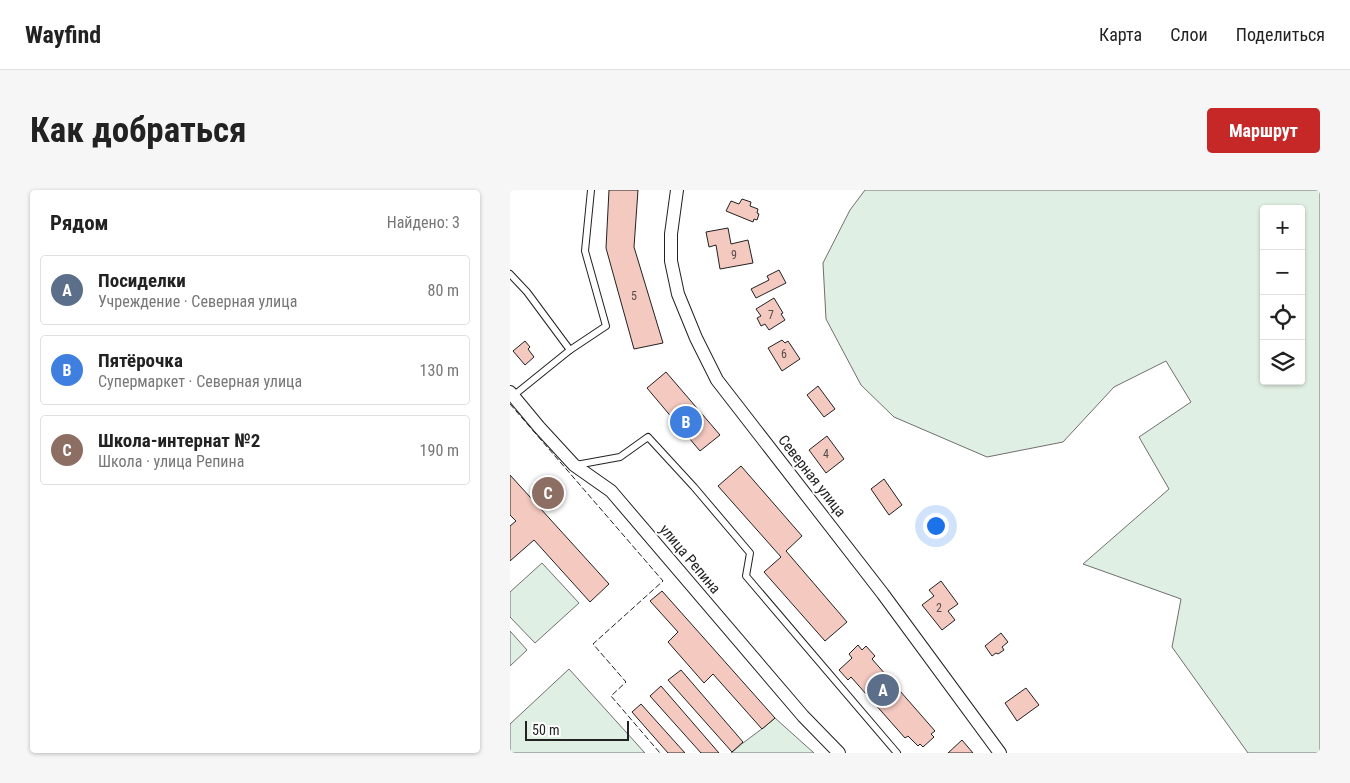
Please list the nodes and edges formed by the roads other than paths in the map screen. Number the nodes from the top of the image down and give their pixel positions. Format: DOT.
graph roads {
  1 [pos="591,190"];
  2 [pos="677,190"];
  3 [pos="510,274"];
  4 [pos="570,350"];
  5 [pos="512,394"];
  6 [pos="574,465"];
  7 [pos="839,753"];
  8 [pos="897,753"];
  9 [pos="1000,753"];
  1 -- 4 [label="lane"];
  2 -- 9 [label="street, Северная улица"];
  3 -- 4 [label="lane"];
  4 -- 5 [label="lane"];
  5 -- 6 [label="street, улица Репина"];
  6 -- 7 [label="street, улица Репина"];
  6 -- 8 [label="lane"];
}
